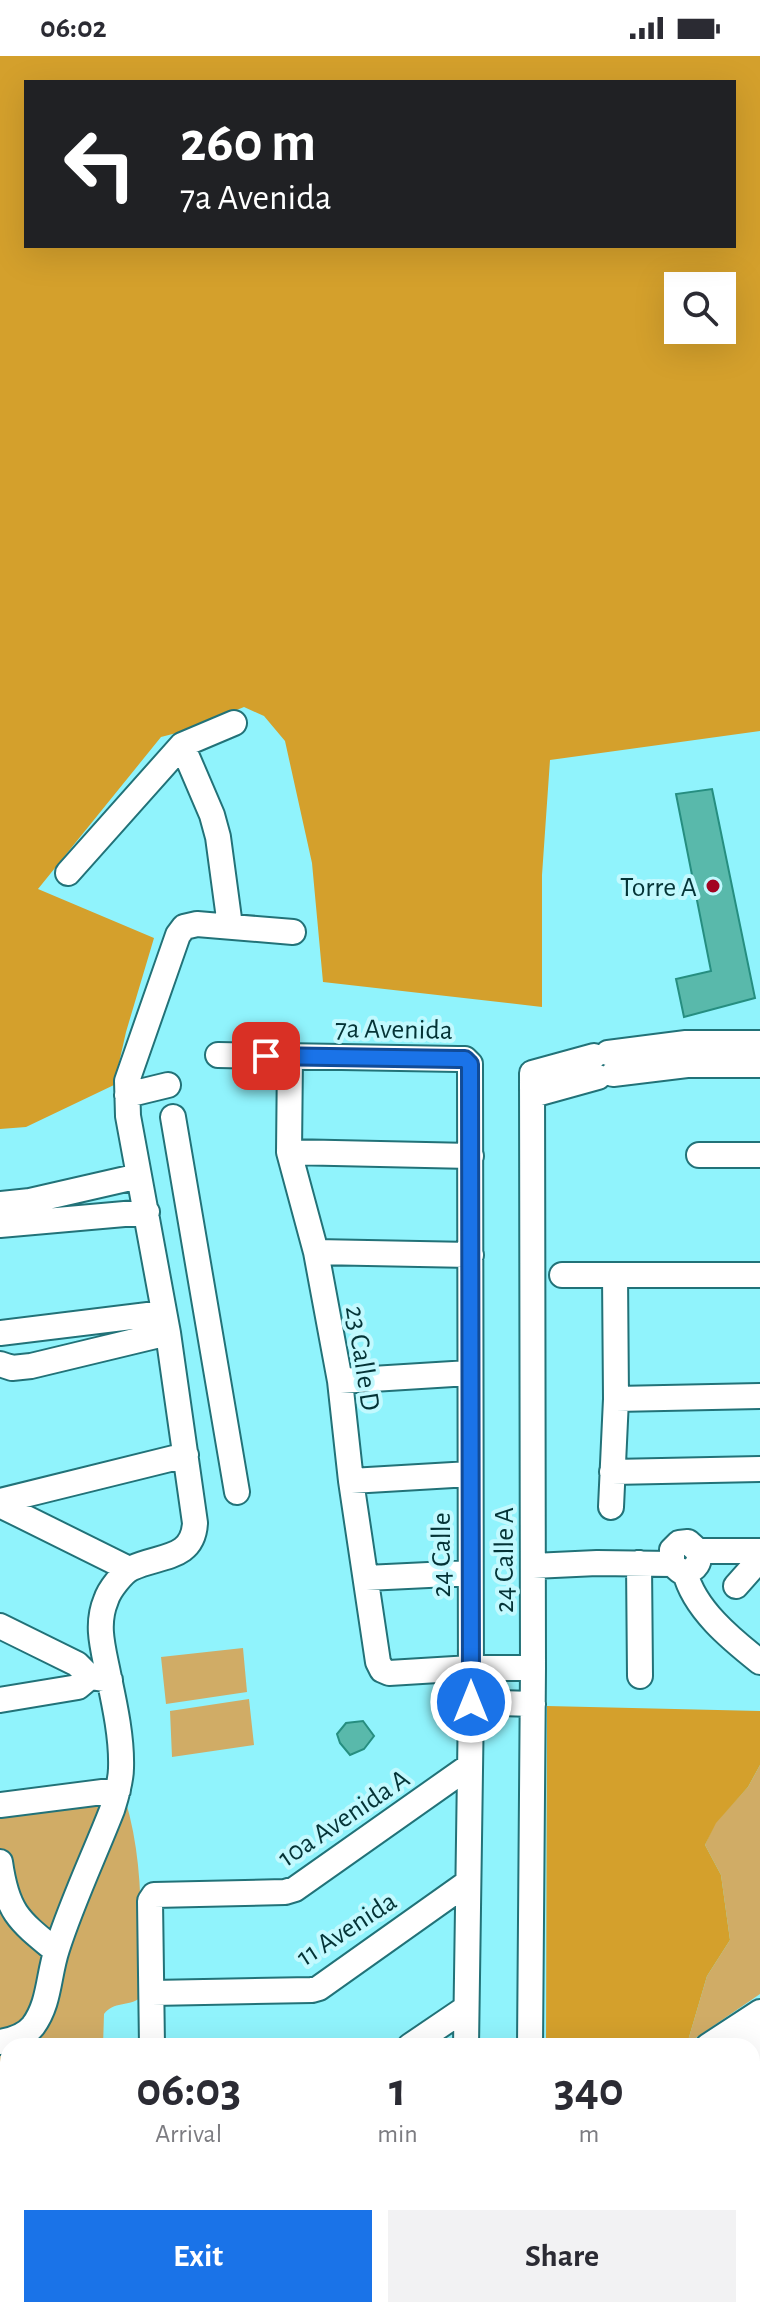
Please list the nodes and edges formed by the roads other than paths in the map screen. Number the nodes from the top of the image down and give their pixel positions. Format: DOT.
graph roads {
  1 [pos="234,723"];
  2 [pos="182,745"];
  3 [pos="68,873"];
  4 [pos="230,926"];
  5 [pos="293,932"];
  6 [pos="760,1043"];
  7 [pos="686,1054"];
  8 [pos="218,1055"];
  9 [pos="290,1056"];
  10 [pos="470,1064"];
  11 [pos="760,1065"];
  12 [pos="168,1085"];
  13 [pos="127,1095"];
  14 [pos="173,1117"];
  15 [pos="289,1152"];
  16 [pos="699,1155"];
  17 [pos="760,1155"];
  18 [pos="471,1156"];
  19 [pos="139,1176"];
  20 [pos="0,1204"];
  21 [pos="147,1212"];
  22 [pos="0,1225"];
  23 [pos="316,1252"];
  24 [pos="471,1255"];
  25 [pos="562,1275"];
  26 [pos="615,1275"];
  27 [pos="760,1275"];
  28 [pos="166,1323"];
  29 [pos="0,1333"];
  30 [pos="0,1364"];
  31 [pos="469,1373"];
  32 [pos="217,1377"];
  33 [pos="340,1381"];
  34 [pos="175,1383"];
  35 [pos="760,1396"];
  36 [pos="616,1399"];
  37 [pos="186,1455"];
  38 [pos="760,1469"];
  39 [pos="612,1472"];
  40 [pos="470,1474"];
  41 [pos="351,1481"];
  42 [pos="237,1492"];
  43 [pos="0,1503"];
  44 [pos="611,1507"];
  45 [pos="760,1551"];
  46 [pos="533,1559"];
  47 [pos="760,1559"];
  48 [pos="676,1562"];
  49 [pos="639,1563"];
  50 [pos="129,1569"];
  51 [pos="470,1573"];
  52 [pos="366,1578"];
  53 [pos="736,1586"];
  54 [pos="0,1626"];
  55 [pos="760,1662"];
  56 [pos="471,1668"];
  57 [pos="533,1668"];
  58 [pos="640,1676"];
  59 [pos="100,1679"];
  60 [pos="0,1700"];
  61 [pos="471,1702"];
  62 [pos="533,1704"];
  63 [pos="468,1767"];
  64 [pos="118,1790"];
  65 [pos="0,1805"];
  66 [pos="0,1862"];
  67 [pos="467,1883"];
  68 [pos="56,1951"];
  69 [pos="152,1993"];
  70 [pos="466,2008"];
  71 [pos="760,2012"];
  72 [pos="16,2038"];
  73 [pos="152,2038"];
  74 [pos="422,2038"];
  75 [pos="466,2038"];
  76 [pos="530,2038"];
  77 [pos="720,2038"];
  1 -- 2 [label="street"];
  2 -- 3 [label="street"];
  2 -- 4 [label="street"];
  4 -- 5 [label="street"];
  4 -- 13 [label="street"];
  6 -- 7 [label="street"];
  7 -- 11 [label="street"];
  7 -- 46 [label="street, 24 Calle A"];
  8 -- 9 [label="street, 7a Avenida"];
  9 -- 10 [label="street, 7a Avenida"];
  9 -- 15 [label="street, 23 Calle D"];
  10 -- 18 [label="street, 24 Calle"];
  12 -- 13 [label="street"];
  13 -- 19 [label="street"];
  14 -- 32 [label="street"];
  15 -- 18 [label="street"];
  15 -- 23 [label="street, 23 Calle D"];
  16 -- 17 [label="street"];
  18 -- 24 [label="street, 24 Calle"];
  19 -- 20 [label="street"];
  19 -- 21 [label="street"];
  21 -- 22 [label="street"];
  21 -- 28 [label="street"];
  23 -- 24 [label="street"];
  23 -- 33 [label="street, 23 Calle D"];
  24 -- 31 [label="street, 24 Calle"];
  25 -- 26 [label="street"];
  26 -- 27 [label="street"];
  26 -- 36 [label="street"];
  28 -- 29 [label="street"];
  28 -- 30 [label="street"];
  28 -- 34 [label="street"];
  31 -- 33 [label="street"];
  31 -- 40 [label="street, 24 Calle"];
  32 -- 34 [label="street"];
  32 -- 42 [label="street"];
  33 -- 41 [label="street, 23 Calle D"];
  34 -- 37 [label="street"];
  35 -- 36 [label="street"];
  36 -- 39 [label="street"];
  37 -- 43 [label="street"];
  37 -- 50 [label="street"];
  38 -- 39 [label="street"];
  39 -- 44 [label="street"];
  40 -- 41 [label="street"];
  40 -- 51 [label="street, 24 Calle"];
  41 -- 52 [label="street, 23 Calle D"];
  43 -- 50 [label="street"];
  45 -- 48 [label="street"];
  46 -- 48 [label="street"];
  46 -- 49 [label="street"];
  46 -- 57 [label="street, 24 Calle A"];
  47 -- 53 [label="street"];
  48 -- 49 [label="street"];
  48 -- 55 [label="street"];
  49 -- 58 [label="street"];
  50 -- 59 [label="street"];
  51 -- 52 [label="street"];
  51 -- 56 [label="street, 24 Calle"];
  52 -- 56 [label="street, 23 Calle D"];
  54 -- 59 [label="street"];
  56 -- 57 [label="street"];
  56 -- 61 [label="street, 24 Calle"];
  57 -- 62 [label="street, 24 Calle A"];
  59 -- 60 [label="street"];
  59 -- 64 [label="street"];
  61 -- 62 [label="street"];
  61 -- 63 [label="street, 24 Calle"];
  62 -- 76 [label="street, 24 Calle A"];
  63 -- 67 [label="street, 24 Calle"];
  63 -- 69 [label="street, 10a Avenida A"];
  64 -- 65 [label="street"];
  64 -- 68 [label="street"];
  66 -- 68 [label="street"];
  67 -- 69 [label="street, 11 Avenida"];
  67 -- 70 [label="street, 24 Calle"];
  68 -- 72 [label="street"];
  69 -- 73 [label="street"];
  70 -- 74 [label="street"];
  70 -- 75 [label="street, 24 Calle"];
  71 -- 77 [label="street"];
}
